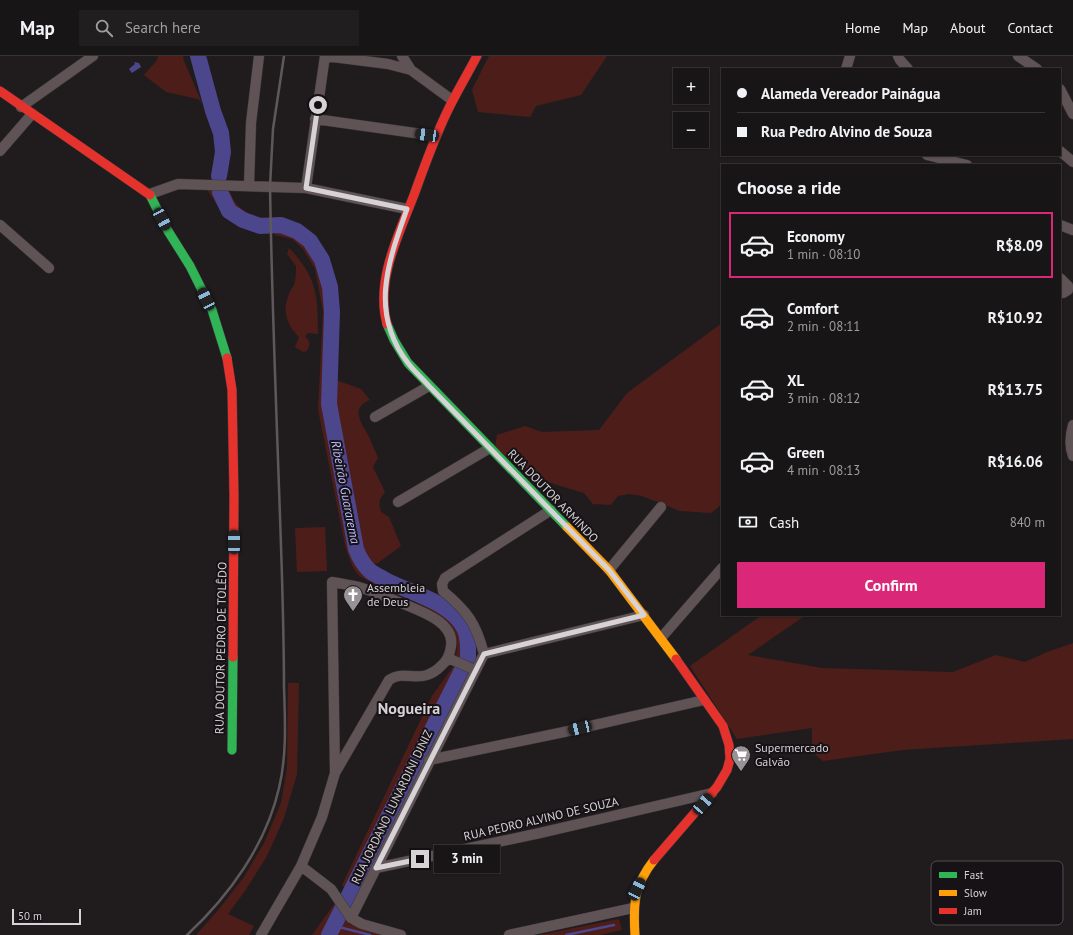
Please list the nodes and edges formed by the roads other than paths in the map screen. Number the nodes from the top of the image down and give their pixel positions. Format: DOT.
graph roads {
  1 [pos="93,56"];
  2 [pos="259,56"];
  3 [pos="325,56"];
  4 [pos="402,56"];
  5 [pos="477,56"];
  6 [pos="850,56"];
  7 [pos="898,56"];
  8 [pos="1018,56"];
  9 [pos="390,60"];
  10 [pos="846,68"];
  11 [pos="907,68"];
  12 [pos="1036,68"];
  13 [pos="411,70"];
  14 [pos="0,91"];
  15 [pos="1061,91"];
  16 [pos="452,100"];
  17 [pos="22,107"];
  18 [pos="32,114"];
  19 [pos="1073,114"];
  20 [pos="315,119"];
  21 [pos="436,136"];
  22 [pos="0,151"];
  23 [pos="1061,152"];
  24 [pos="922,156"];
  25 [pos="931,156"];
  26 [pos="1073,162"];
  27 [pos="934,164"];
  28 [pos="963,164"];
  29 [pos="248,186"];
  30 [pos="306,188"];
  31 [pos="150,194"];
  32 [pos="407,209"];
  33 [pos="0,225"];
  34 [pos="1061,225"];
  35 [pos="1073,230"];
  36 [pos="49,268"];
  37 [pos="1061,278"];
  38 [pos="1061,292"];
  39 [pos="429,386"];
  40 [pos="375,417"];
  41 [pos="1073,425"];
  42 [pos="490,448"];
  43 [pos="1073,456"];
  44 [pos="398,502"];
  45 [pos="661,507"];
  46 [pos="551,510"];
  47 [pos="721,569"];
  48 [pos="609,570"];
  49 [pos="644,615"];
  50 [pos="661,638"];
  51 [pos="484,654"];
  52 [pos="450,659"];
  53 [pos="473,669"];
  54 [pos="704,700"];
  55 [pos="232,750"];
  56 [pos="429,760"];
  57 [pos="335,773"];
  58 [pos="712,793"];
  59 [pos="301,866"];
  60 [pos="376,868"];
  61 [pos="633,908"];
  62 [pos="349,915"];
  63 [pos="261,935"];
  64 [pos="401,935"];
  65 [pos="509,935"];
  66 [pos="635,935"];
  1 -- 17 [label="street"];
  2 -- 29 [label="street"];
  3 -- 9 [label="street"];
  3 -- 20 [label="street"];
  4 -- 13 [label="street"];
  5 -- 16 [label="street, RUA DOUTOR ARMINDO"];
  6 -- 10 [label="street"];
  7 -- 11 [label="street"];
  8 -- 12 [label="street"];
  9 -- 13 [label="street"];
  13 -- 16 [label="street"];
  14 -- 17 [label="street, RUA DOUTOR PEDRO DE TOLÊDO"];
  15 -- 19 [label="street"];
  16 -- 21 [label="street, RUA DOUTOR ARMINDO"];
  17 -- 18 [label="street, RUA DOUTOR PEDRO DE TOLÊDO"];
  18 -- 22 [label="street"];
  18 -- 31 [label="street, RUA DOUTOR PEDRO DE TOLÊDO"];
  20 -- 21 [label="street"];
  20 -- 30 [label="street"];
  21 -- 32 [label="street, RUA DOUTOR ARMINDO"];
  23 -- 26 [label="street"];
  24 -- 27 [label="street"];
  25 -- 28 [label="street"];
  29 -- 30 [label="street"];
  29 -- 31 [label="street"];
  30 -- 32 [label="street"];
  31 -- 55 [label="street, RUA DOUTOR PEDRO DE TOLÊDO"];
  32 -- 39 [label="street, RUA DOUTOR ARMINDO"];
  33 -- 36 [label="street"];
  34 -- 35 [label="street"];
  37 -- 38 [label="street"];
  39 -- 40 [label="street"];
  39 -- 42 [label="street, RUA DOUTOR ARMINDO"];
  41 -- 43 [label="street"];
  42 -- 44 [label="street"];
  42 -- 46 [label="street, RUA DOUTOR ARMINDO"];
  45 -- 48 [label="street"];
  46 -- 48 [label="street, RUA DOUTOR ARMINDO"];
  46 -- 51 [label="street"];
  47 -- 50 [label="street"];
  48 -- 49 [label="street, RUA DOUTOR ARMINDO"];
  49 -- 50 [label="street, RUA DOUTOR ARMINDO"];
  49 -- 51 [label="street"];
  50 -- 54 [label="street, RUA DOUTOR ARMINDO"];
  51 -- 53 [label="street, RUA JORDANO LUNARDINI DINIZ"];
  52 -- 53 [label="street"];
  52 -- 57 [label="street"];
  52 -- 57 [label="street"];
  53 -- 56 [label="street, RUA JORDANO LUNARDINI DINIZ"];
  54 -- 56 [label="street"];
  54 -- 58 [label="street, RUA DOUTOR ARMINDO"];
  56 -- 60 [label="street, RUA JORDANO LUNARDINI DINIZ"];
  57 -- 59 [label="street"];
  58 -- 60 [label="street, RUA PEDRO ALVINO DE SOUZA"];
  58 -- 61 [label="street, RUA DOUTOR ARMINDO"];
  59 -- 62 [label="street"];
  59 -- 63 [label="street"];
  60 -- 62 [label="street, RUA JORDANO LUNARDINI DINIZ"];
  61 -- 65 [label="street"];
  61 -- 66 [label="street, RUA DOUTOR ARMINDO"];
  62 -- 64 [label="street"];
}
